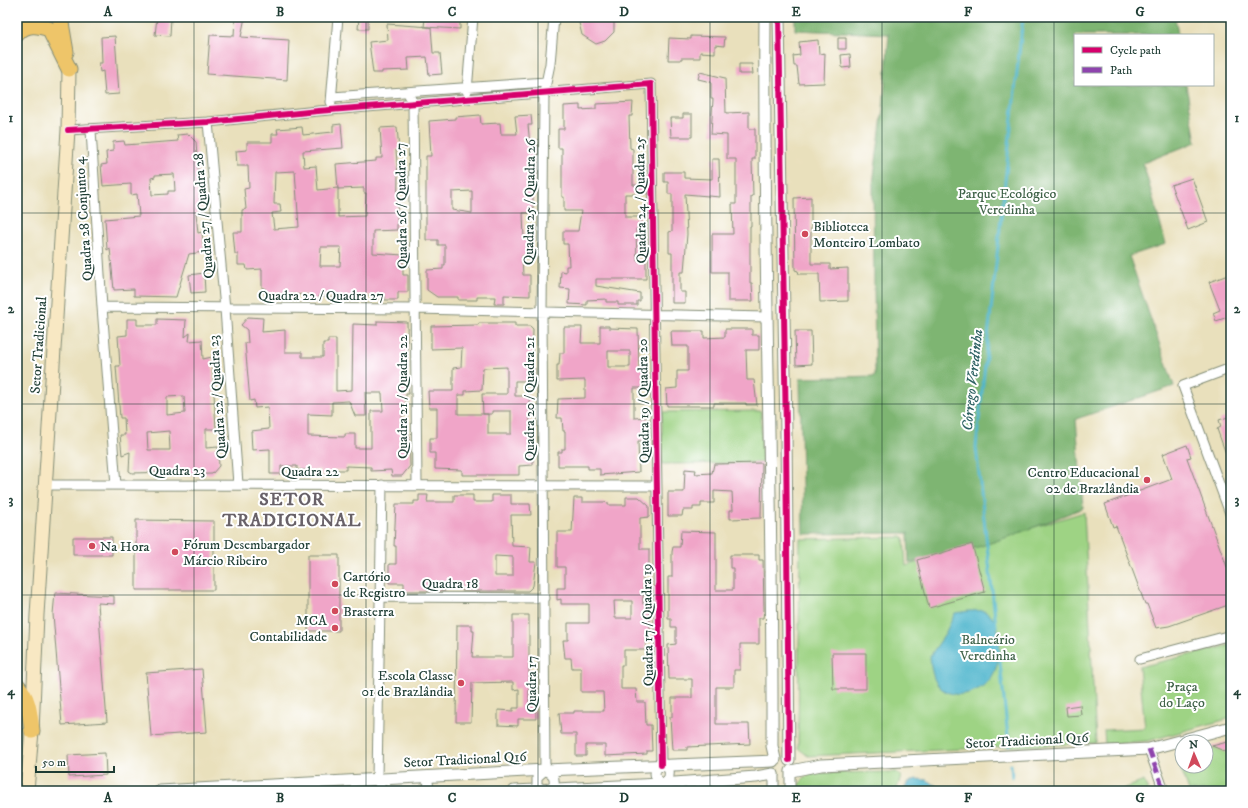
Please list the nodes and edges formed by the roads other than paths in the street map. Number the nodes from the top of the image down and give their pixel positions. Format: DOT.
graph roads {
  1 [pos="60,17"];
  2 [pos="338,17"];
  3 [pos="473,17"];
  4 [pos="554,17"];
  5 [pos="765,17"];
  6 [pos="779,17"];
  7 [pos="765,29"];
  8 [pos="778,29"];
  9 [pos="17,34"];
  10 [pos="69,69"];
  11 [pos="546,82"];
  12 [pos="467,86"];
  13 [pos="408,93"];
  14 [pos="544,93"];
  15 [pos="332,97"];
  16 [pos="466,99"];
  17 [pos="413,103"];
  18 [pos="331,110"];
  19 [pos="208,122"];
  20 [pos="68,130"];
  21 [pos="91,130"];
  22 [pos="102,307"];
  23 [pos="225,309"];
  24 [pos="416,309"];
  25 [pos="542,312"];
  26 [pos="654,316"];
  27 [pos="766,317"];
  28 [pos="1231,368"];
  29 [pos="770,432"];
  30 [pos="786,432"];
  31 [pos="786,455"];
  32 [pos="771,456"];
  33 [pos="238,484"];
  34 [pos="45,485"];
  35 [pos="116,485"];
  36 [pos="382,485"];
  37 [pos="417,485"];
  38 [pos="544,485"];
  39 [pos="656,486"];
  40 [pos="1231,516"];
  41 [pos="381,597"];
  42 [pos="544,598"];
  43 [pos="787,611"];
  44 [pos="772,612"];
  45 [pos="1231,635"];
  46 [pos="1140,659"];
  47 [pos="17,685"];
  48 [pos="1231,727"];
  49 [pos="32,730"];
  50 [pos="1149,748"];
  51 [pos="774,760"];
  52 [pos="661,765"];
  53 [pos="790,767"];
  54 [pos="545,770"];
  55 [pos="774,774"];
  56 [pos="424,777"];
  57 [pos="377,779"];
  58 [pos="245,788"];
  59 [pos="661,788"];
  60 [pos="545,790"];
  61 [pos="27,791"];
  62 [pos="160,791"];
  63 [pos="382,791"];
  64 [pos="429,791"];
  65 [pos="514,791"];
  66 [pos="774,791"];
  67 [pos="790,791"];
  68 [pos="1164,791"];
  1 -- 10 [label="highway"];
  2 -- 15 [label="street"];
  3 -- 12 [label="street"];
  4 -- 11 [label="street, Quadra 25 / Quadra 26"];
  5 -- 7 [label="street"];
  6 -- 8 [label="street"];
  7 -- 8 [label="street"];
  7 -- 27 [label="street"];
  8 -- 30 [label="street"];
  9 -- 10 [label="highway"];
  10 -- 20 [label="main road, Setor Tradicional"];
  11 -- 12 [label="street"];
  11 -- 14 [label="street, Quadra 25 / Quadra 26"];
  12 -- 13 [label="street"];
  12 -- 16 [label="street"];
  13 -- 15 [label="street"];
  13 -- 17 [label="street"];
  14 -- 16 [label="street"];
  14 -- 25 [label="street, Quadra 25 / Quadra 26"];
  14 -- 26 [label="street, Quadra 24 / Quadra 25"];
  15 -- 18 [label="street"];
  16 -- 17 [label="street"];
  17 -- 18 [label="street"];
  17 -- 24 [label="street, Quadra 26 / Quadra 27"];
  18 -- 19 [label="street"];
  19 -- 21 [label="street"];
  19 -- 23 [label="street, Quadra 27 / Quadra 28"];
  20 -- 21 [label="street"];
  20 -- 34 [label="main road, Setor Tradicional"];
  21 -- 22 [label="street, Quadra 28 Conjunto 4"];
  22 -- 23 [label="street, Quadra 22 / Quadra 27"];
  22 -- 35 [label="street, Quadra 28 Conjunto 4"];
  23 -- 24 [label="street, Quadra 22 / Quadra 27"];
  23 -- 33 [label="street, Quadra 22 / Quadra 23"];
  24 -- 25 [label="street, Quadra 22 / Quadra 27"];
  24 -- 37 [label="street, Quadra 21 / Quadra 22"];
  25 -- 26 [label="street, Quadra 22 / Quadra 27"];
  25 -- 38 [label="street, Quadra 20 / Quadra 21"];
  26 -- 27 [label="street, Quadra 22 / Quadra 27"];
  26 -- 39 [label="street, Quadra 19 / Quadra 20"];
  27 -- 29 [label="street"];
  28 -- 40 [label="street"];
  29 -- 30 [label="street"];
  29 -- 32 [label="street"];
  30 -- 31 [label="street"];
  31 -- 32 [label="street"];
  31 -- 43 [label="street"];
  32 -- 44 [label="street"];
  33 -- 35 [label="street, Quadra 23"];
  33 -- 36 [label="street, Quadra 22"];
  34 -- 35 [label="street, Quadra 23"];
  34 -- 49 [label="main road, Setor Tradicional"];
  36 -- 37 [label="street"];
  36 -- 41 [label="street"];
  37 -- 38 [label="street"];
  38 -- 39 [label="street"];
  38 -- 42 [label="street, Quadra 20 / Quadra 21"];
  39 -- 52 [label="street, Quadra 17 / Quadra 19"];
  41 -- 42 [label="street, Quadra 18"];
  41 -- 57 [label="street"];
  42 -- 54 [label="street, Quadra 17"];
  43 -- 44 [label="street"];
  43 -- 53 [label="street"];
  44 -- 51 [label="street"];
  45 -- 46 [label="street"];
  47 -- 49 [label="highway"];
  48 -- 50 [label="street, Setor Tradicional Q16"];
  49 -- 61 [label="main road, Setor Tradicional"];
  50 -- 53 [label="street, Setor Tradicional Q16"];
  50 -- 68 [label="street"];
  51 -- 52 [label="street, Setor Tradicional Q16"];
  51 -- 53 [label="street"];
  51 -- 55 [label="street"];
  52 -- 54 [label="street, Setor Tradicional Q16"];
  52 -- 59 [label="street"];
  53 -- 55 [label="street"];
  53 -- 67 [label="street"];
  54 -- 56 [label="street, Setor Tradicional Q16"];
  54 -- 60 [label="street"];
  55 -- 59 [label="street"];
  55 -- 66 [label="street"];
  56 -- 57 [label="street, Setor Tradicional Q16"];
  56 -- 64 [label="street"];
  57 -- 58 [label="street, Setor Tradicional Q16"];
  57 -- 63 [label="street"];
  58 -- 62 [label="street, Setor Tradicional Q16"];
  59 -- 60 [label="street"];
  60 -- 65 [label="street"];
}
